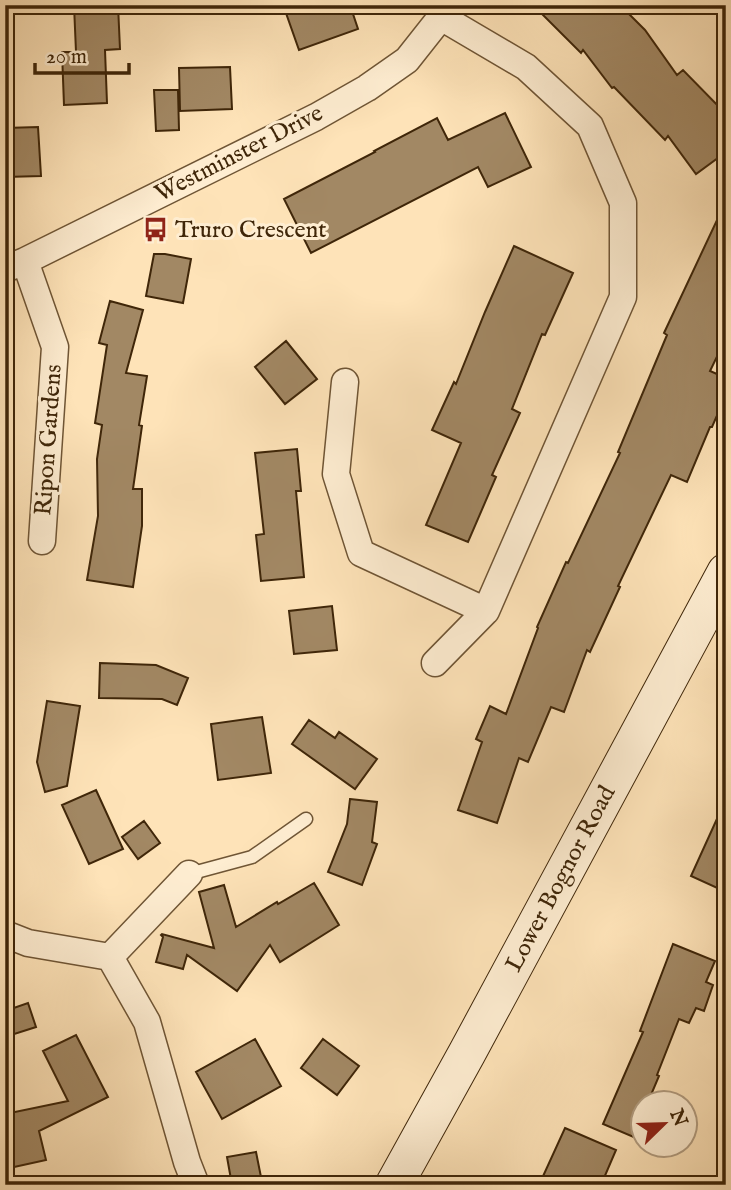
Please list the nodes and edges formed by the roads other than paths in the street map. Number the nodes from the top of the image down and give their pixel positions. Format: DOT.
graph roads {
  1 [pos="444,11"];
  2 [pos="15,265"];
  3 [pos="345,382"];
  4 [pos="42,541"];
  5 [pos="726,572"];
  6 [pos="486,611"];
  7 [pos="435,663"];
  8 [pos="306,820"];
  9 [pos="189,874"];
  10 [pos="5,934"];
  11 [pos="110,957"];
  12 [pos="196,1185"];
  13 [pos="394,1185"];
  1 -- 2 [label="street, Westminster Drive"];
  1 -- 6 [label="street"];
  2 -- 4 [label="street, Ripon Gardens"];
  3 -- 6 [label="street"];
  5 -- 13 [label="main road, Lower Bognor Road"];
  6 -- 7 [label="street"];
  8 -- 9 [label="lane"];
  9 -- 11 [label="street"];
  10 -- 11 [label="street"];
  11 -- 12 [label="street"];
}
